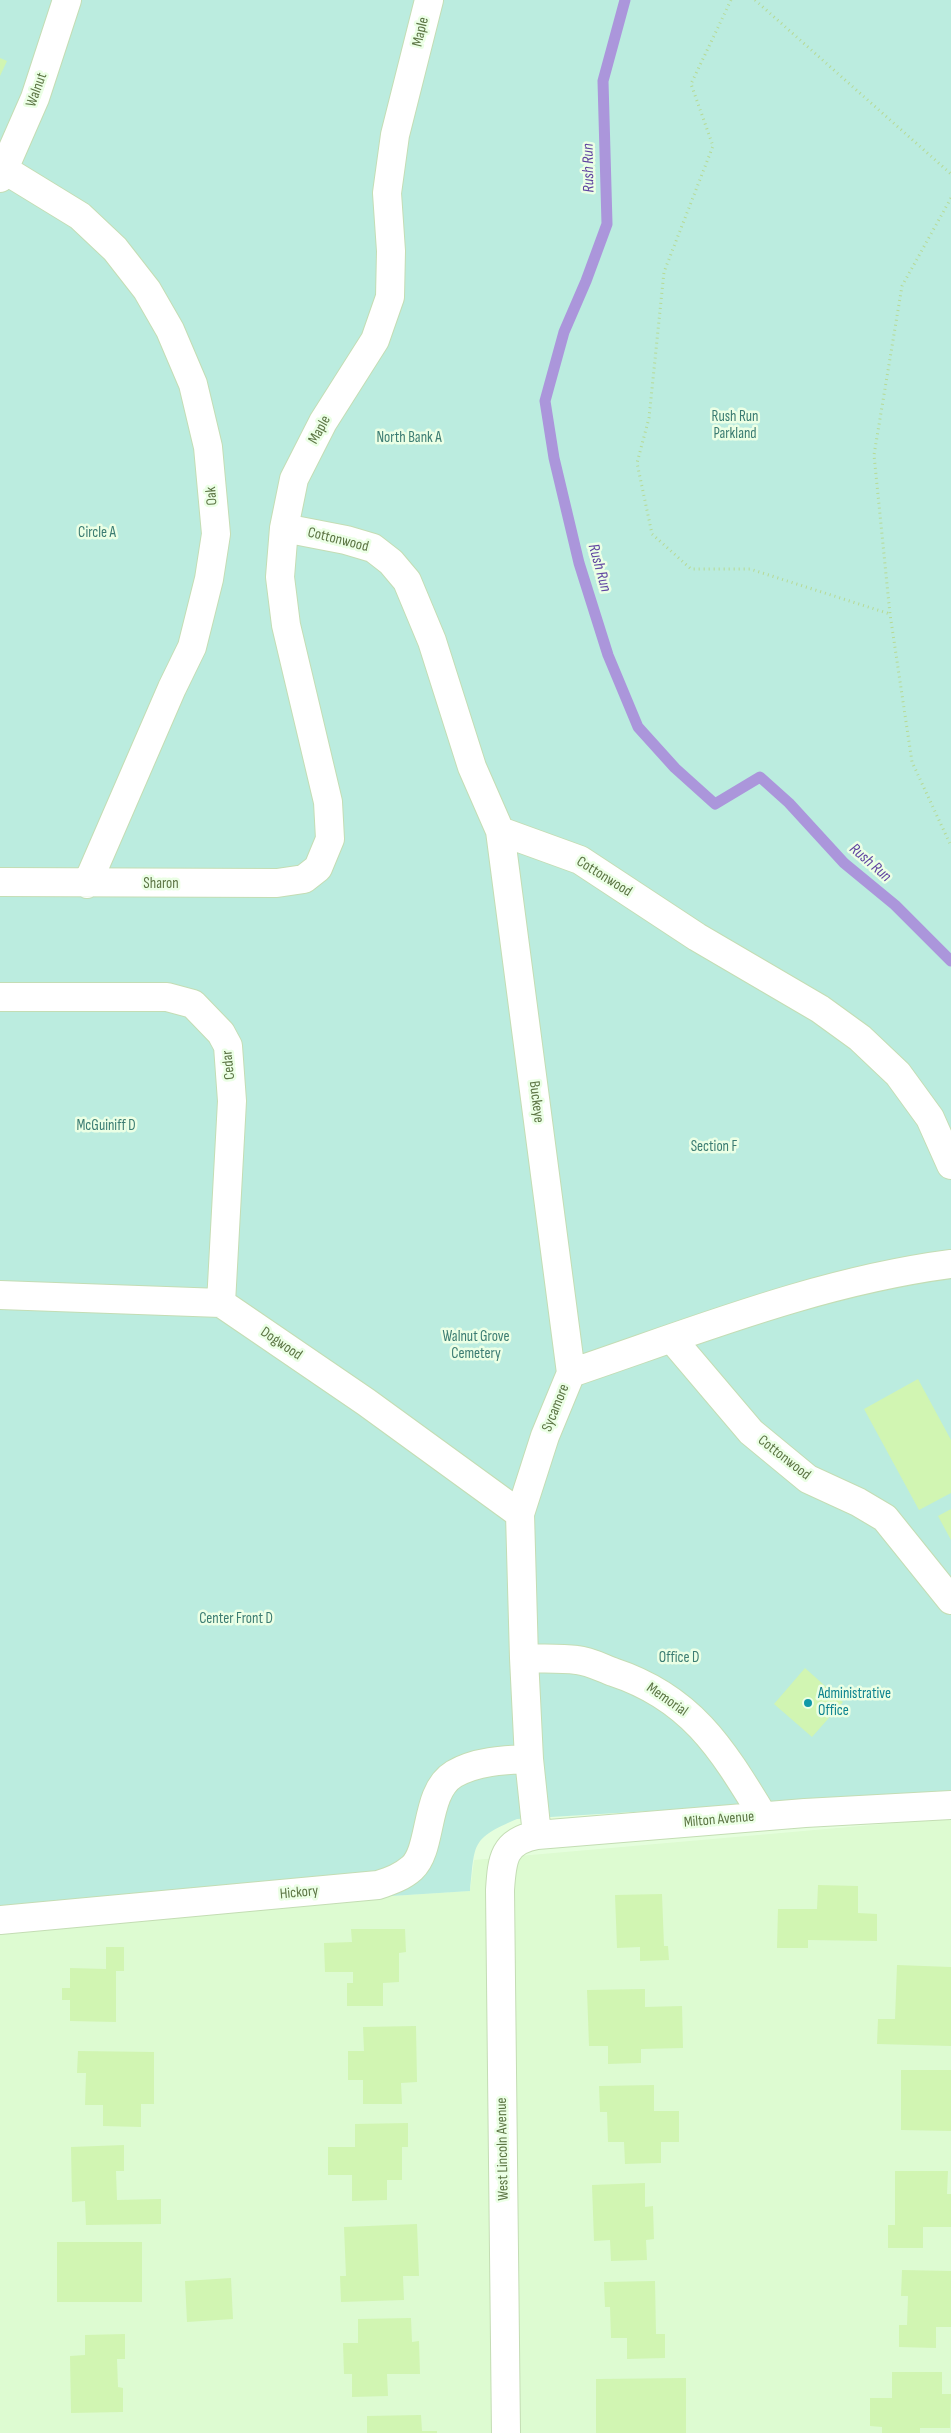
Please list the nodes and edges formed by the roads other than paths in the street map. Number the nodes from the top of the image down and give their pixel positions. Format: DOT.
graph roads {
  1 [pos="67,0"];
  2 [pos="429,0"];
  3 [pos="1,172"];
  4 [pos="284,528"];
  5 [pos="500,831"];
  6 [pos="318,868"];
  7 [pos="0,882"];
  8 [pos="86,884"];
  9 [pos="0,997"];
  10 [pos="951,1165"];
  11 [pos="951,1264"];
  12 [pos="0,1295"];
  13 [pos="221,1303"];
  14 [pos="672,1339"];
  15 [pos="570,1373"];
  16 [pos="520,1514"];
  17 [pos="951,1600"];
  18 [pos="524,1658"];
  19 [pos="529,1759"];
  20 [pos="951,1805"];
  21 [pos="763,1816"];
  22 [pos="537,1835"];
  23 [pos="502,1865"];
  24 [pos="0,1920"];
  25 [pos="506,2433"];
  1 -- 3 [label="street, Walnut"];
  2 -- 4 [label="street, Maple"];
  3 -- 8 [label="street, Oak"];
  4 -- 5 [label="street, Cottonwood"];
  4 -- 6 [label="street, Maple"];
  5 -- 10 [label="street, Cottonwood"];
  5 -- 15 [label="street, Buckeye"];
  6 -- 8 [label="street, Sharon"];
  7 -- 8 [label="street, Sharon"];
  9 -- 13 [label="street, Cedar"];
  11 -- 14 [label="street, Sycamore"];
  12 -- 13 [label="street"];
  13 -- 16 [label="street, Dogwood"];
  14 -- 15 [label="street, Sycamore"];
  14 -- 17 [label="street, Cottonwood"];
  15 -- 16 [label="street, Sycamore"];
  16 -- 18 [label="street, Sycamore"];
  18 -- 19 [label="street, Sycamore"];
  18 -- 21 [label="street, Memorial"];
  19 -- 22 [label="street, Sycamore"];
  19 -- 24 [label="street, Hickory"];
  20 -- 21 [label="street, Milton Avenue"];
  21 -- 22 [label="street, Milton Avenue"];
  22 -- 23 [label="street, Milton Avenue"];
  23 -- 25 [label="street, West Lincoln Avenue"];
}
